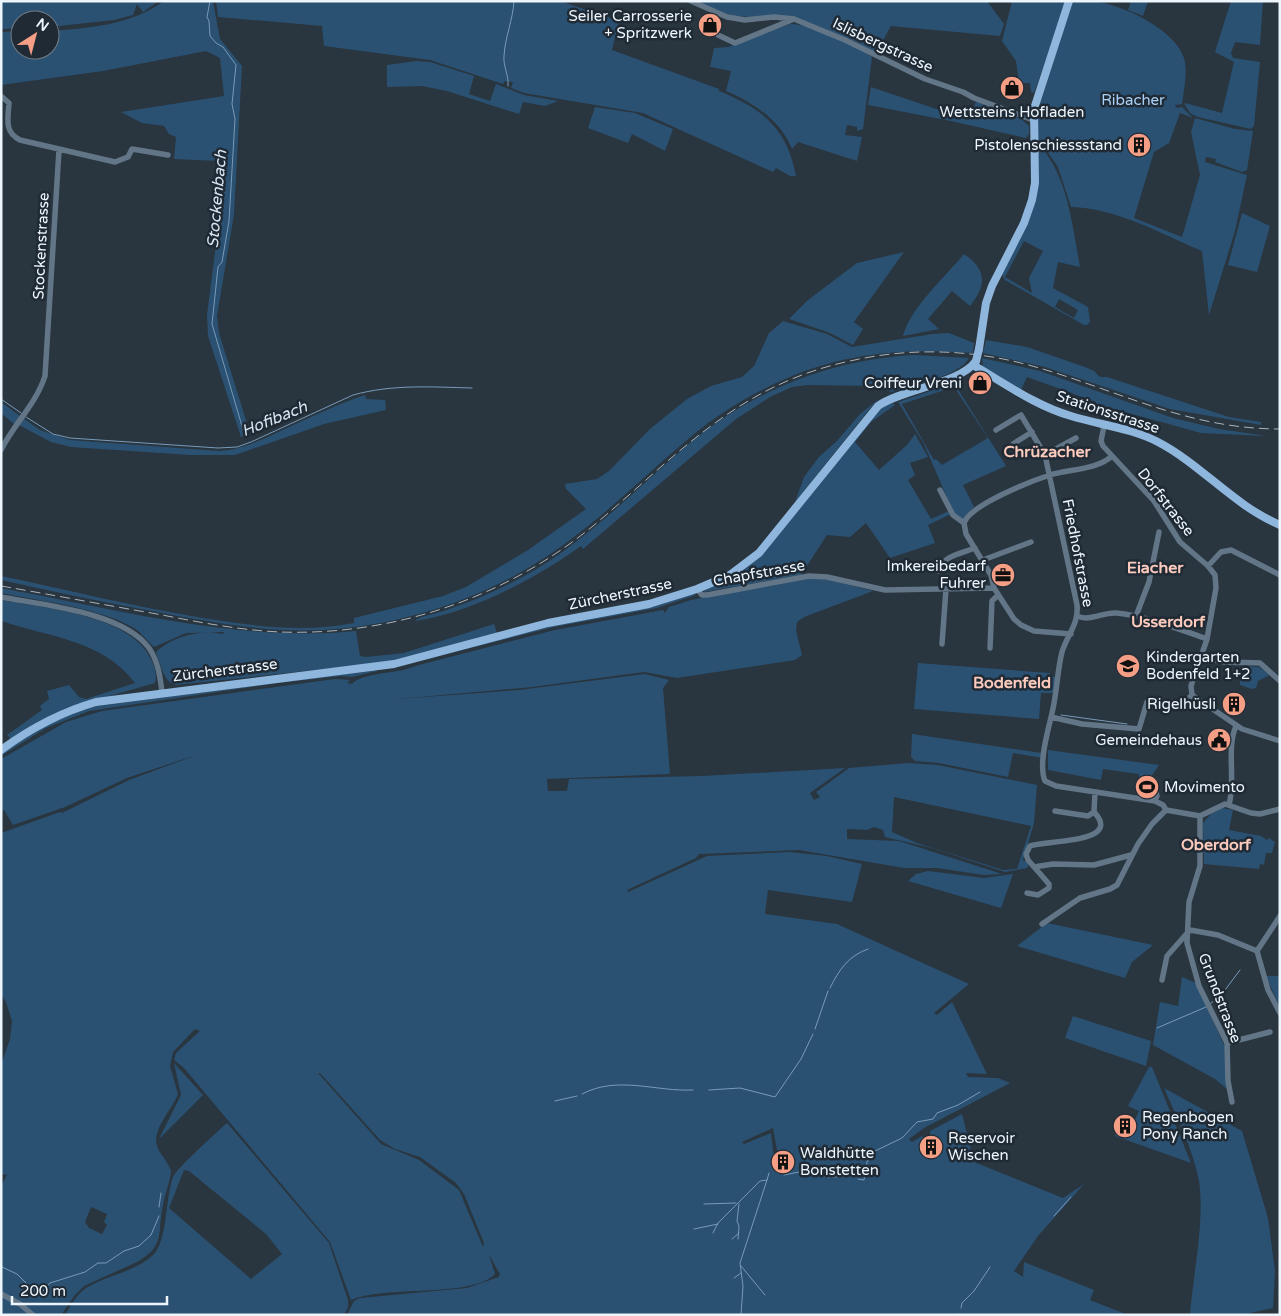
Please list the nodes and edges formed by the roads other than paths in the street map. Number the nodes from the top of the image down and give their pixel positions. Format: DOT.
graph roads {
  1 [pos="690,1"];
  2 [pos="1070,1"];
  3 [pos="794,20"];
  4 [pos="718,35"];
  5 [pos="1,96"];
  6 [pos="1033,120"];
  7 [pos="59,150"];
  8 [pos="168,155"];
  9 [pos="974,363"];
  10 [pos="1104,426"];
  11 [pos="996,430"];
  12 [pos="1032,432"];
  13 [pos="1076,438"];
  14 [pos="1014,444"];
  15 [pos="1,450"];
  16 [pos="1046,455"];
  17 [pos="1112,456"];
  18 [pos="1050,475"];
  19 [pos="940,490"];
  20 [pos="964,524"];
  21 [pos="1280,525"];
  22 [pos="1159,532"];
  23 [pos="1031,542"];
  24 [pos="976,548"];
  25 [pos="982,560"];
  26 [pos="1208,566"];
  27 [pos="938,571"];
  28 [pos="1280,575"];
  29 [pos="994,588"];
  30 [pos="697,589"];
  31 [pos="946,589"];
  32 [pos="998,595"];
  33 [pos="1,597"];
  34 [pos="1078,616"];
  35 [pos="1136,616"];
  36 [pos="1071,634"];
  37 [pos="1207,639"];
  38 [pos="942,644"];
  39 [pos="990,648"];
  40 [pos="1203,655"];
  41 [pos="1211,660"];
  42 [pos="1200,662"];
  43 [pos="1280,681"];
  44 [pos="162,692"];
  45 [pos="1192,695"];
  46 [pos="1051,717"];
  47 [pos="1236,726"];
  48 [pos="1280,741"];
  49 [pos="1,750"];
  50 [pos="1152,779"];
  51 [pos="1095,792"];
  52 [pos="1155,801"];
  53 [pos="1229,805"];
  54 [pos="1280,809"];
  55 [pos="1166,810"];
  56 [pos="1055,811"];
  57 [pos="1094,812"];
  58 [pos="1200,816"];
  59 [pos="1131,855"];
  60 [pos="1034,867"];
  61 [pos="1026,893"];
  62 [pos="1280,916"];
  63 [pos="1042,924"];
  64 [pos="1188,932"];
  65 [pos="1257,951"];
  66 [pos="1162,980"];
  67 [pos="1280,1012"];
  68 [pos="1270,1032"];
  69 [pos="1227,1043"];
  70 [pos="1232,1102"];
  71 [pos="1,1294"];
  72 [pos="33,1315"];
  1 -- 3 [label="street, Islisbergstrasse"];
  2 -- 6 [label="main road"];
  3 -- 4 [label="street"];
  3 -- 6 [label="street, Islisbergstrasse"];
  5 -- 7 [label="street"];
  6 -- 9 [label="main road, bridge"];
  7 -- 8 [label="street"];
  7 -- 15 [label="street, Stockenstrasse"];
  9 -- 10 [label="main road, Stationsstrasse"];
  9 -- 30 [label="main road, Zürcherstrasse"];
  10 -- 17 [label="street, Dorfstrasse"];
  10 -- 21 [label="main road, Stationsstrasse"];
  11 -- 12 [label="street"];
  12 -- 14 [label="street"];
  12 -- 16 [label="street"];
  13 -- 16 [label="street"];
  16 -- 18 [label="street, Friedhofstrasse"];
  17 -- 18 [label="street"];
  17 -- 26 [label="street, Dorfstrasse"];
  18 -- 20 [label="street"];
  18 -- 34 [label="street, Friedhofstrasse"];
  19 -- 20 [label="street"];
  20 -- 24 [label="street"];
  22 -- 35 [label="street"];
  23 -- 25 [label="street"];
  24 -- 25 [label="street"];
  24 -- 27 [label="street"];
  25 -- 29 [label="street"];
  26 -- 28 [label="street"];
  26 -- 37 [label="street"];
  29 -- 31 [label="street, Chapfstrasse"];
  29 -- 32 [label="street"];
  30 -- 31 [label="street, Chapfstrasse"];
  30 -- 44 [label="main road, Zürcherstrasse"];
  31 -- 38 [label="street"];
  32 -- 36 [label="street"];
  32 -- 39 [label="street"];
  33 -- 44 [label="street"];
  34 -- 35 [label="street"];
  34 -- 36 [label="street, Friedhofstrasse"];
  35 -- 37 [label="street"];
  36 -- 46 [label="street, Friedhofstrasse"];
  37 -- 40 [label="street"];
  40 -- 41 [label="street"];
  40 -- 42 [label="street"];
  41 -- 42 [label="street"];
  41 -- 43 [label="street"];
  42 -- 45 [label="street"];
  44 -- 49 [label="main road, Zürcherstrasse"];
  45 -- 46 [label="street"];
  45 -- 47 [label="street"];
  46 -- 51 [label="street, Friedhofstrasse"];
  47 -- 48 [label="street"];
  47 -- 53 [label="street"];
  50 -- 52 [label="street"];
  51 -- 52 [label="street"];
  51 -- 57 [label="street"];
  52 -- 55 [label="street"];
  53 -- 54 [label="street"];
  53 -- 58 [label="street"];
  55 -- 58 [label="street"];
  55 -- 59 [label="street"];
  56 -- 57 [label="street"];
  57 -- 60 [label="street"];
  58 -- 64 [label="street, Grundstrasse"];
  59 -- 60 [label="street"];
  59 -- 63 [label="street"];
  60 -- 61 [label="street"];
  62 -- 65 [label="street"];
  64 -- 65 [label="street"];
  64 -- 66 [label="street"];
  64 -- 69 [label="street, Grundstrasse"];
  65 -- 67 [label="street"];
  68 -- 69 [label="street"];
  69 -- 70 [label="street, Grundstrasse"];
  71 -- 72 [label="street"];
}
